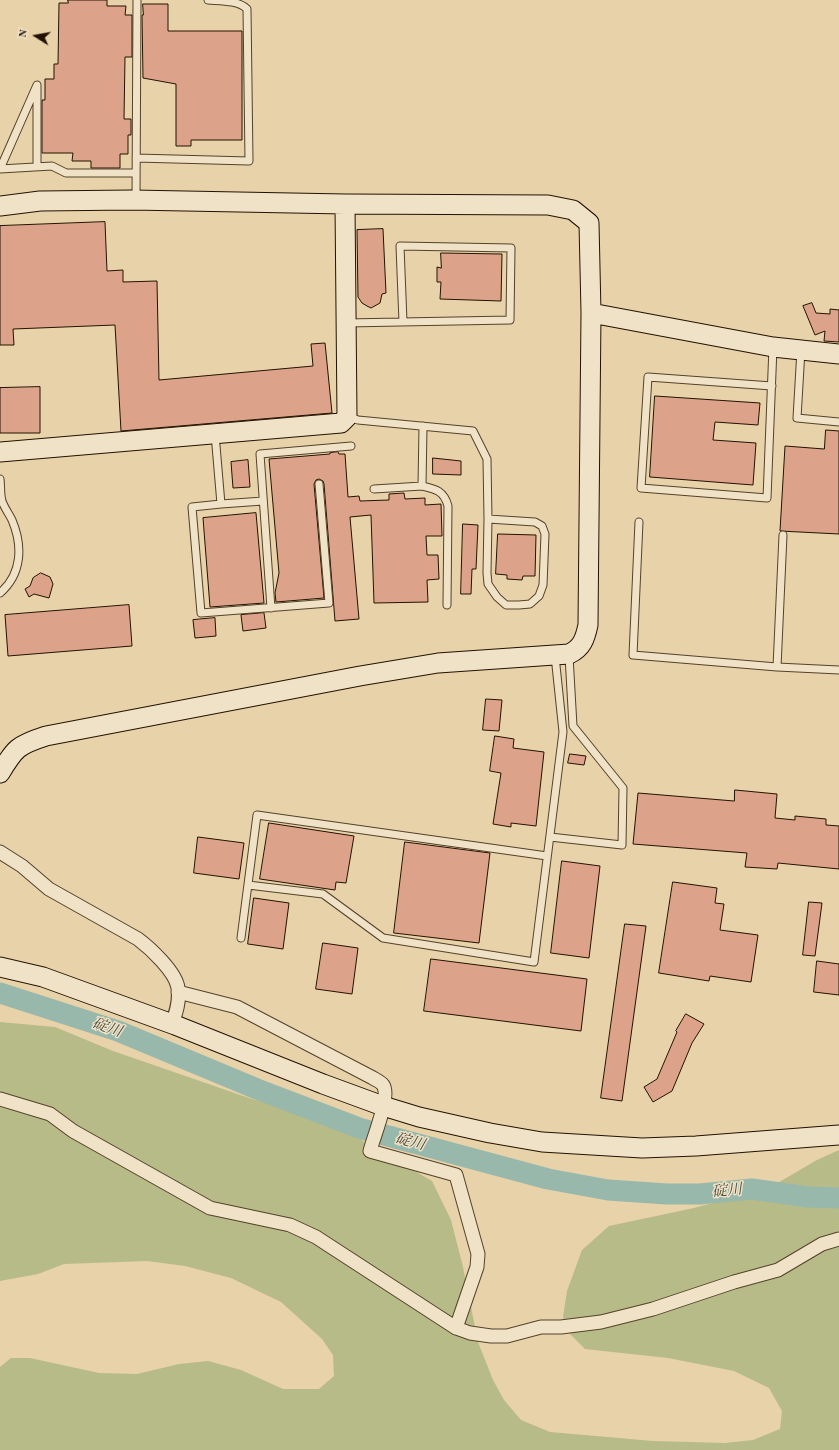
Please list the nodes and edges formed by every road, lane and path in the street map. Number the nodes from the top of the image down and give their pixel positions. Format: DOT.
graph roads {
  1 [pos="137,0"];
  2 [pos="208,0"];
  3 [pos="136,158"];
  4 [pos="37,166"];
  5 [pos="136,173"];
  6 [pos="136,200"];
  7 [pos="345,204"];
  8 [pos="0,206"];
  9 [pos="591,313"];
  10 [pos="403,322"];
  11 [pos="346,323"];
  12 [pos="773,347"];
  13 [pos="801,350"];
  14 [pos="839,354"];
  15 [pos="772,386"];
  16 [pos="347,417"];
  17 [pos="839,422"];
  18 [pos="423,426"];
  19 [pos="215,434"];
  20 [pos="351,446"];
  21 [pos="0,452"];
  22 [pos="0,479"];
  23 [pos="319,484"];
  24 [pos="422,486"];
  25 [pos="374,489"];
  26 [pos="1,501"];
  27 [pos="263,501"];
  28 [pos="221,504"];
  29 [pos="488,519"];
  30 [pos="639,522"];
  31 [pos="783,535"];
  32 [pos="0,594"];
  33 [pos="447,605"];
  34 [pos="271,608"];
  35 [pos="562,655"];
  36 [pos="777,667"];
  37 [pos="839,670"];
  38 [pos="0,773"];
  39 [pos="550,836"];
  40 [pos="0,852"];
  41 [pos="548,856"];
  42 [pos="248,885"];
  43 [pos="241,938"];
  44 [pos="0,967"];
  45 [pos="178,992"];
  46 [pos="172,1024"];
  47 [pos="0,1099"];
  48 [pos="381,1114"];
  49 [pos="839,1135"];
  50 [pos="839,1238"];
  51 [pos="456,1328"];
  1 -- 3 [label="lane"];
  2 -- 3 [label="lane"];
  3 -- 5 [label="lane"];
  4 -- 4 [label="lane"];
  4 -- 5 [label="lane"];
  5 -- 6 [label="lane"];
  6 -- 7 [label="street"];
  6 -- 8 [label="street"];
  7 -- 9 [label="street"];
  7 -- 11 [label="street"];
  9 -- 12 [label="street"];
  9 -- 35 [label="street"];
  10 -- 10 [label="lane"];
  10 -- 11 [label="lane"];
  11 -- 16 [label="street"];
  12 -- 13 [label="street"];
  12 -- 15 [label="lane"];
  13 -- 14 [label="street"];
  13 -- 17 [label="lane"];
  15 -- 15 [label="lane"];
  16 -- 18 [label="lane"];
  16 -- 19 [label="street"];
  18 -- 24 [label="lane"];
  18 -- 29 [label="lane"];
  19 -- 21 [label="street"];
  19 -- 28 [label="lane"];
  20 -- 27 [label="lane"];
  22 -- 26 [label="lane"];
  23 -- 34 [label="lane"];
  24 -- 25 [label="lane"];
  24 -- 33 [label="lane"];
  26 -- 32 [label="lane"];
  27 -- 28 [label="lane"];
  27 -- 34 [label="lane"];
  28 -- 34 [label="lane"];
  29 -- 29 [label="lane"];
  30 -- 36 [label="lane"];
  31 -- 36 [label="lane"];
  35 -- 38 [label="street"];
  35 -- 39 [label="lane"];
  35 -- 39 [label="lane"];
  36 -- 37 [label="lane"];
  39 -- 41 [label="lane"];
  40 -- 45 [label="street"];
  41 -- 42 [label="lane"];
  41 -- 42 [label="lane"];
  42 -- 43 [label="lane"];
  44 -- 46 [label="street"];
  45 -- 46 [label="street"];
  45 -- 48 [label="street"];
  46 -- 48 [label="street"];
  47 -- 51 [label="street"];
  48 -- 49 [label="street"];
  48 -- 51 [label="street"];
  50 -- 51 [label="street"];
}
